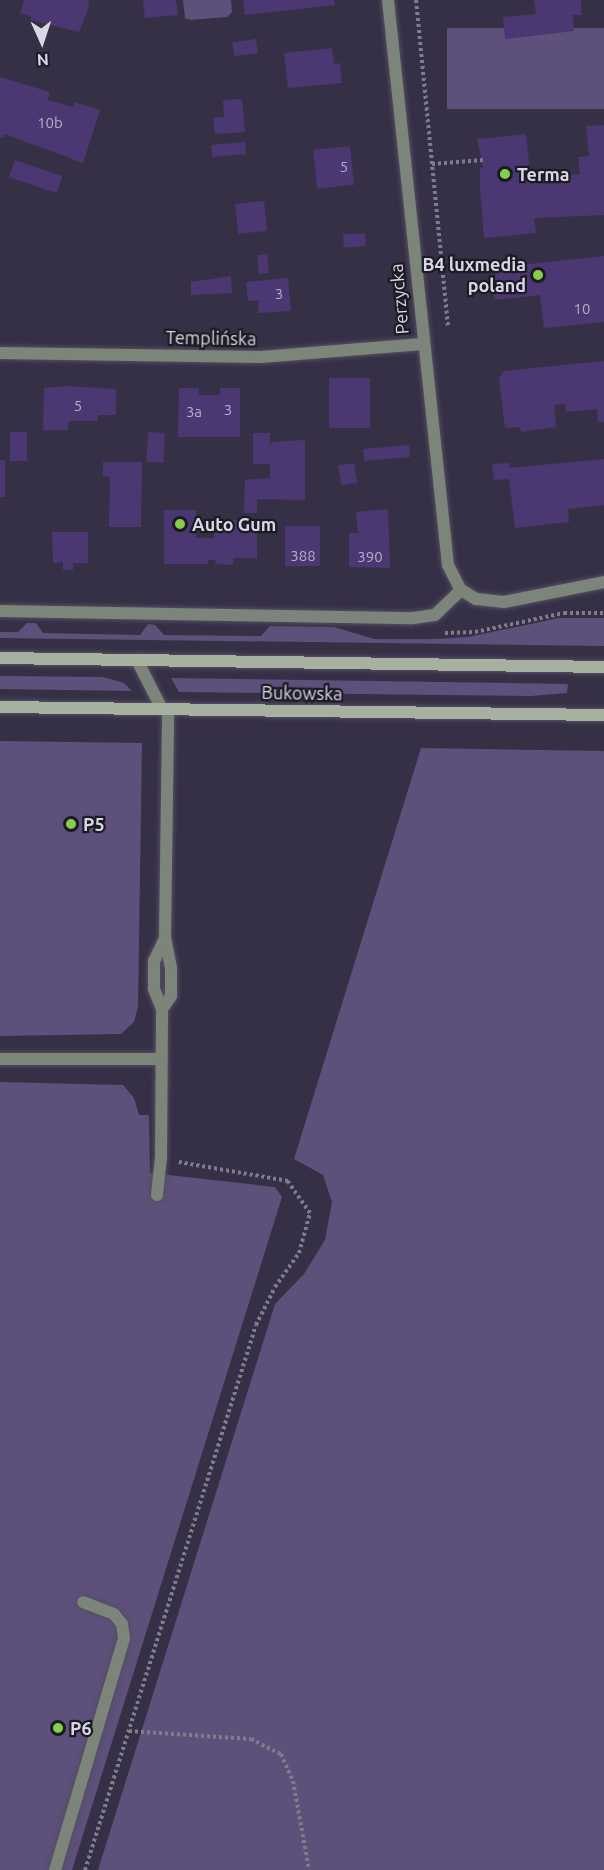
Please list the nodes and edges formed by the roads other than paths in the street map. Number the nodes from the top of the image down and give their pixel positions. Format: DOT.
graph roads {
  1 [pos="388,0"];
  2 [pos="422,344"];
  3 [pos="0,353"];
  4 [pos="604,582"];
  5 [pos="461,590"];
  6 [pos="0,611"];
  7 [pos="0,658"];
  8 [pos="137,660"];
  9 [pos="604,667"];
  10 [pos="0,707"];
  11 [pos="165,709"];
  12 [pos="604,715"];
  13 [pos="0,1059"];
  14 [pos="161,1059"];
  15 [pos="157,1195"];
  16 [pos="83,1602"];
  17 [pos="55,1870"];
  1 -- 2 [label="street, Perzycka"];
  2 -- 3 [label="street, Templińska"];
  2 -- 5 [label="street, Perzycka"];
  4 -- 5 [label="street"];
  5 -- 6 [label="street"];
  7 -- 8 [label="main road, Bukowska"];
  8 -- 9 [label="main road, Bukowska"];
  8 -- 11 [label="street"];
  10 -- 11 [label="main road, Bukowska"];
  11 -- 12 [label="main road, Bukowska"];
  11 -- 14 [label="street"];
  13 -- 14 [label="street"];
  14 -- 15 [label="street"];
  16 -- 17 [label="street"];
}
